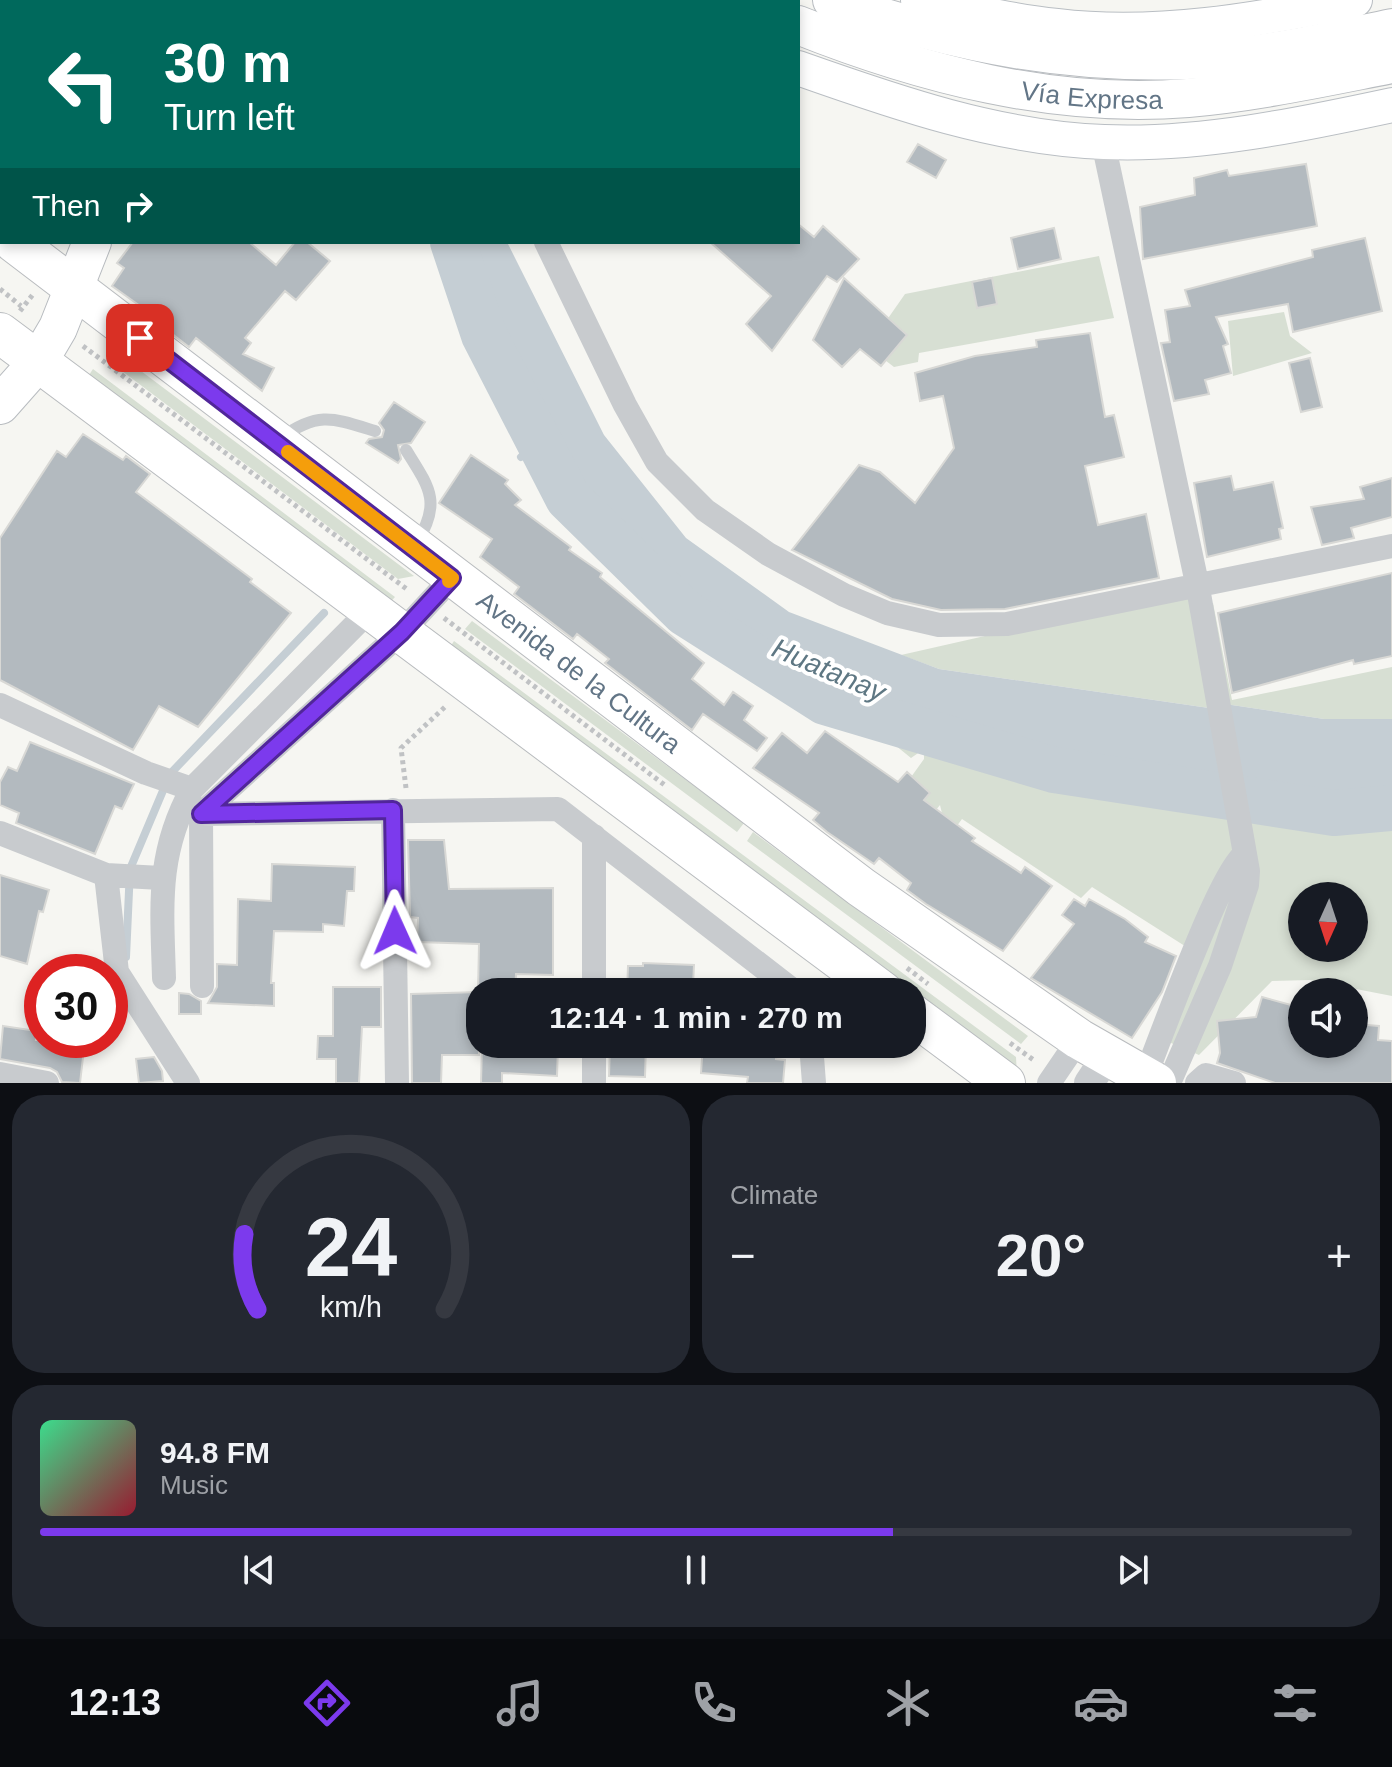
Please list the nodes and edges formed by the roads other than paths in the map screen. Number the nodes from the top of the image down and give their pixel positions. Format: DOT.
graph roads {
  1 [pos="832,0"];
  2 [pos="918,0"];
  3 [pos="1355,0"];
  4 [pos="800,26"];
  5 [pos="1392,28"];
  6 [pos="1392,64"];
  7 [pos="800,69"];
  8 [pos="1392,105"];
  9 [pos="1103,142"];
  10 [pos="17,244"];
  11 [pos="90,244"];
  12 [pos="547,244"];
  13 [pos="63,279"];
  14 [pos="8,325"];
  15 [pos="38,362"];
  16 [pos="0,405"];
  17 [pos="375,431"];
  18 [pos="276,442"];
  19 [pos="406,450"];
  20 [pos="1392,546"];
  21 [pos="414,548"];
  22 [pos="1198,588"];
  23 [pos="413,606"];
  24 [pos="0,705"];
  25 [pos="188,788"];
  26 [pos="401,810"];
  27 [pos="201,814"];
  28 [pos="0,833"];
  29 [pos="594,836"];
  30 [pos="108,874"];
  31 [pos="158,878"];
  32 [pos="888,975"];
  33 [pos="164,978"];
  34 [pos="594,978"];
  35 [pos="777,978"];
  36 [pos="202,986"];
  37 [pos="926,1005"];
  38 [pos="594,1058"];
  39 [pos="812,1058"];
  40 [pos="1091,1059"];
  41 [pos="0,1074"];
  42 [pos="1051,1079"];
  43 [pos="1156,1081"];
  44 [pos="47,1083"];
  45 [pos="188,1083"];
  46 [pos="397,1083"];
  47 [pos="594,1083"];
  48 [pos="814,1083"];
  49 [pos="1005,1083"];
  50 [pos="1197,1083"];
  51 [pos="1234,1083"];
  1 -- 5 [label="main road, Vía Expresa"];
  2 -- 3 [label="main road"];
  4 -- 6 [label="main road, Vía Expresa"];
  7 -- 9 [label="main road, Vía Expresa"];
  8 -- 9 [label="main road, Vía Expresa"];
  9 -- 22 [label="street"];
  10 -- 13 [label="highway, Avenida de la Cultura"];
  11 -- 13 [label="main road"];
  12 -- 22 [label="street"];
  13 -- 15 [label="main road"];
  13 -- 18 [label="highway, Avenida de la Cultura"];
  14 -- 15 [label="highway, Avenida de la Cultura"];
  15 -- 16 [label="main road"];
  15 -- 23 [label="highway, Avenida de la Cultura"];
  17 -- 18 [label="lane"];
  18 -- 21 [label="highway, Avenida de la Cultura"];
  19 -- 21 [label="lane"];
  20 -- 22 [label="street"];
  21 -- 23 [label="highway, Avenida de la Cultura"];
  22 -- 43 [label="street"];
  23 -- 25 [label="street"];
  23 -- 27 [label="street"];
  23 -- 32 [label="highway, Avenida de la Cultura"];
  23 -- 40 [label="highway, Avenida de la Cultura"];
  24 -- 25 [label="street"];
  25 -- 31 [label="street"];
  26 -- 27 [label="street"];
  26 -- 29 [label="street"];
  26 -- 46 [label="street"];
  27 -- 36 [label="street"];
  28 -- 30 [label="street"];
  29 -- 34 [label="street"];
  29 -- 35 [label="street"];
  30 -- 31 [label="street"];
  30 -- 45 [label="street"];
  31 -- 33 [label="street"];
  37 -- 49 [label="highway"];
  38 -- 47 [label="street"];
  39 -- 48 [label="street"];
  40 -- 42 [label="street"];
  40 -- 43 [label="highway, Avenida de la Cultura"];
  41 -- 44 [label="street"];
  50 -- 51 [label="street"];
}
